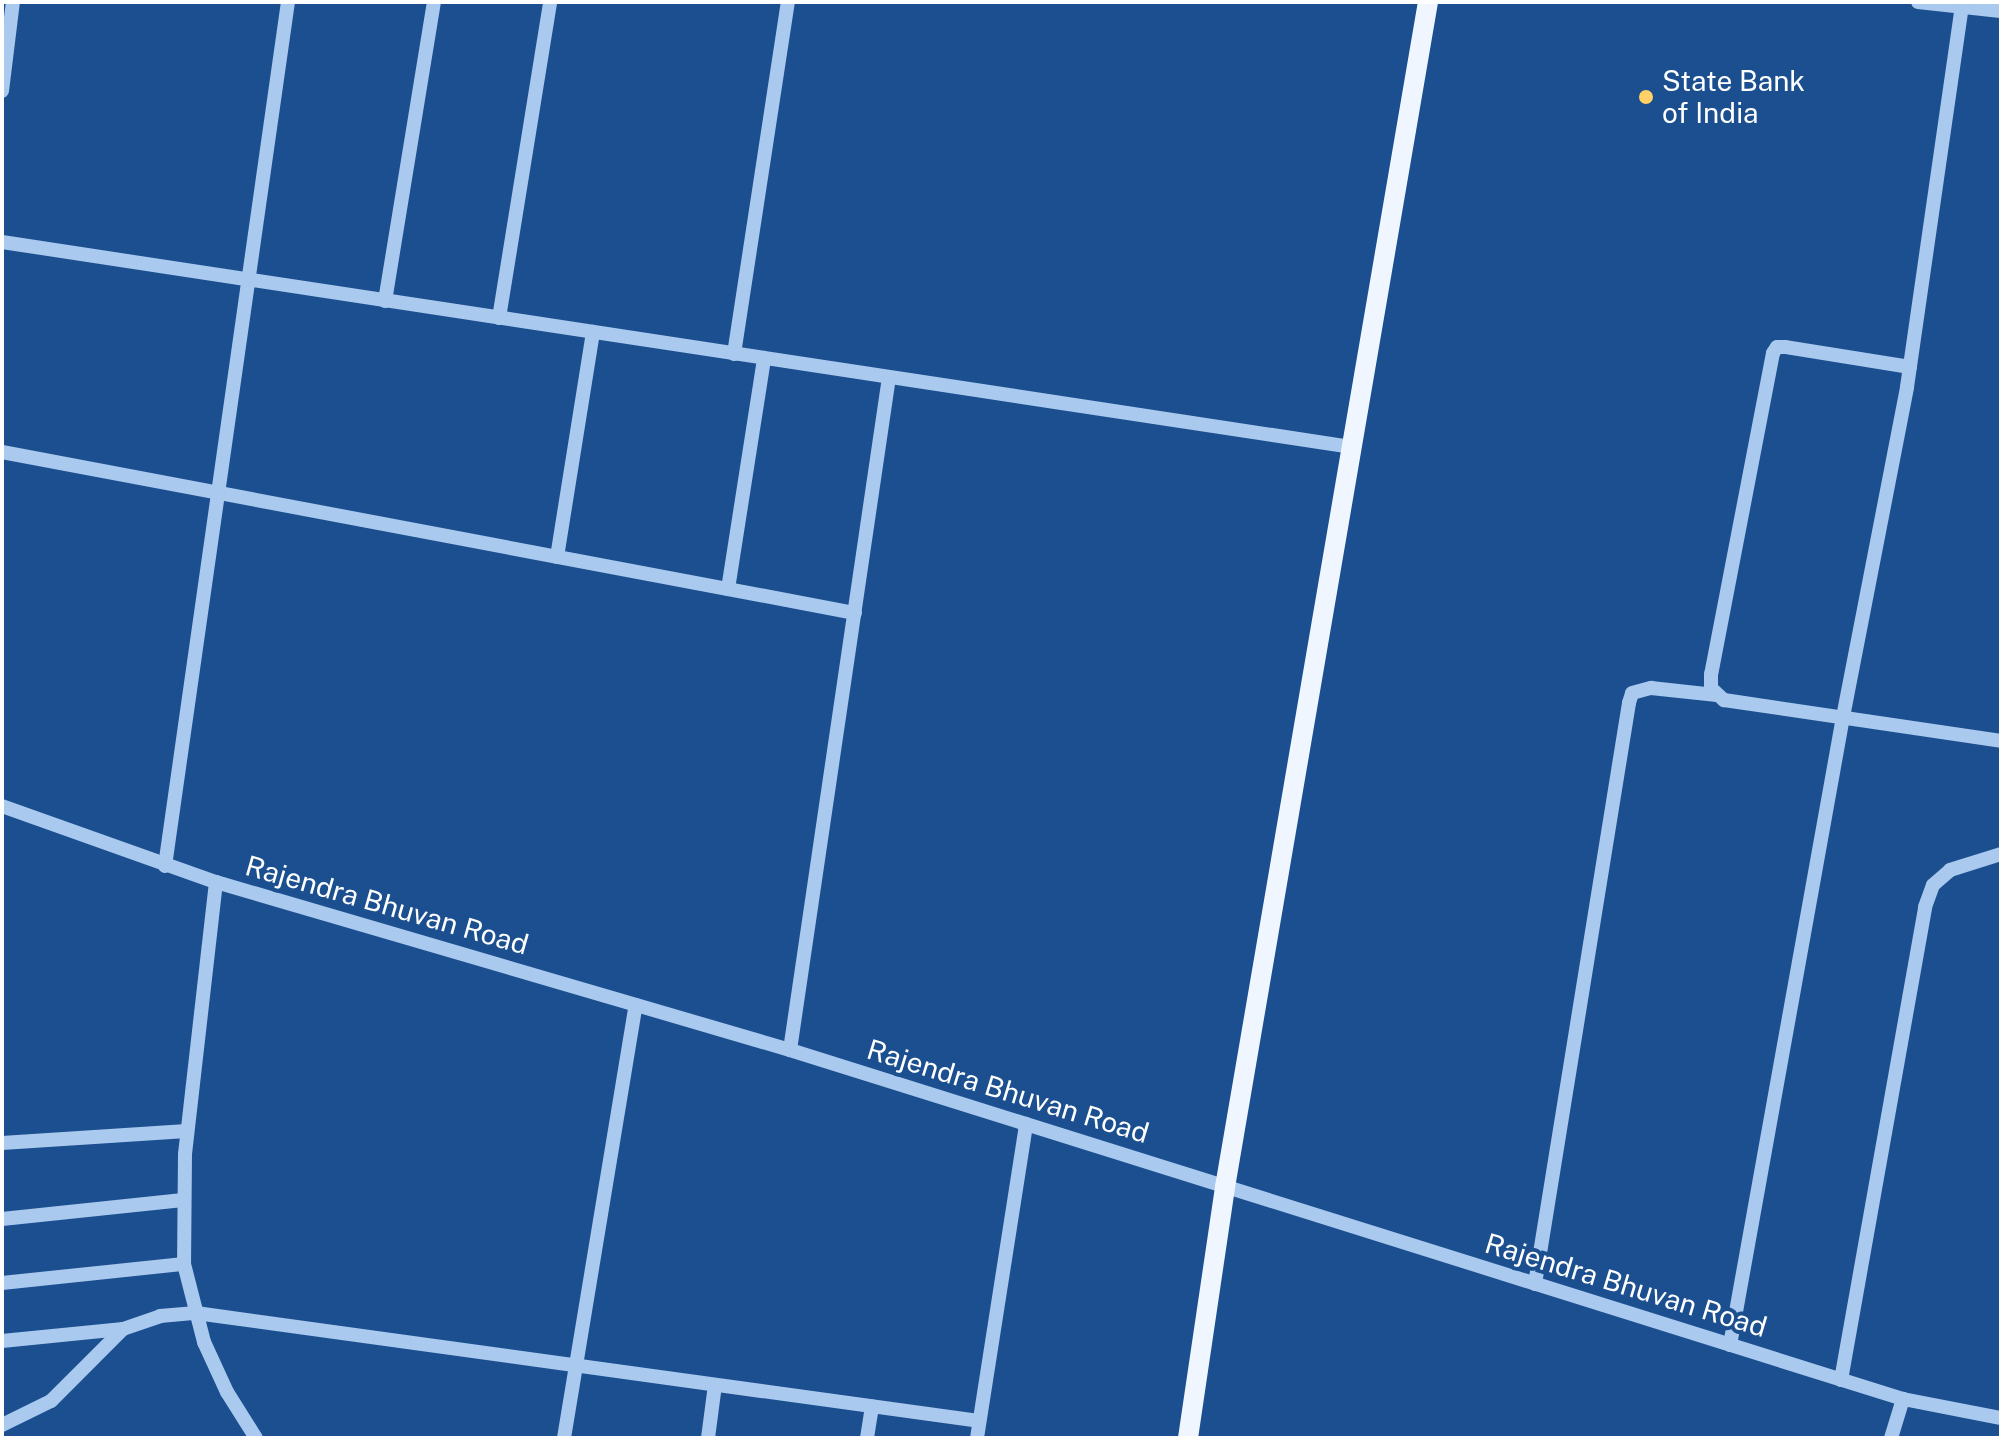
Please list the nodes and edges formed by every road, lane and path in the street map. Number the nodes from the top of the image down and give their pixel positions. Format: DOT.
graph roads {
  1 [pos="13,2"];
  2 [pos="288,2"];
  3 [pos="434,2"];
  4 [pos="550,2"];
  5 [pos="788,2"];
  6 [pos="1428,2"];
  7 [pos="1918,2"];
  8 [pos="1962,7"];
  9 [pos="2001,11"];
  10 [pos="2,91"];
  11 [pos="2,242"];
  12 [pos="248,280"];
  13 [pos="385,301"];
  14 [pos="499,318"];
  15 [pos="593,332"];
  16 [pos="734,354"];
  17 [pos="764,358"];
  18 [pos="1910,367"];
  19 [pos="889,377"];
  20 [pos="1351,447"];
  21 [pos="2,452"];
  22 [pos="218,493"];
  23 [pos="557,557"];
  24 [pos="728,589"];
  25 [pos="855,613"];
  26 [pos="1715,695"];
  27 [pos="1843,717"];
  28 [pos="2001,741"];
  29 [pos="2,806"];
  30 [pos="2001,854"];
  31 [pos="165,866"];
  32 [pos="216,882"];
  33 [pos="636,1005"];
  34 [pos="790,1050"];
  35 [pos="1026,1124"];
  36 [pos="187,1131"];
  37 [pos="2,1143"];
  38 [pos="1225,1187"];
  39 [pos="183,1200"];
  40 [pos="2,1219"];
  41 [pos="184,1264"];
  42 [pos="2,1283"];
  43 [pos="1535,1284"];
  44 [pos="196,1313"];
  45 [pos="123,1329"];
  46 [pos="2,1341"];
  47 [pos="1730,1345"];
  48 [pos="574,1365"];
  49 [pos="1841,1380"];
  50 [pos="715,1385"];
  51 [pos="1903,1399"];
  52 [pos="872,1406"];
  53 [pos="2001,1418"];
  54 [pos="979,1421"];
  55 [pos="2,1425"];
  56 [pos="256,1438"];
  57 [pos="564,1438"];
  58 [pos="708,1438"];
  59 [pos="867,1438"];
  60 [pos="977,1438"];
  61 [pos="1188,1438"];
  62 [pos="1891,1438"];
  1 -- 10 [label="street"];
  2 -- 12 [label="street"];
  3 -- 13 [label="street"];
  4 -- 14 [label="street"];
  5 -- 16 [label="street"];
  6 -- 20 [label="main road"];
  7 -- 8 [label="street"];
  8 -- 9 [label="street"];
  8 -- 18 [label="street"];
  11 -- 12 [label="street"];
  12 -- 13 [label="street"];
  12 -- 22 [label="street"];
  13 -- 14 [label="street"];
  14 -- 15 [label="street"];
  15 -- 16 [label="street"];
  15 -- 23 [label="street"];
  16 -- 17 [label="street"];
  17 -- 19 [label="street"];
  17 -- 24 [label="street"];
  18 -- 26 [label="street"];
  18 -- 27 [label="street"];
  19 -- 20 [label="street"];
  19 -- 25 [label="street"];
  20 -- 38 [label="main road"];
  21 -- 22 [label="street"];
  22 -- 23 [label="street"];
  22 -- 31 [label="street"];
  23 -- 24 [label="street"];
  24 -- 25 [label="street"];
  25 -- 34 [label="street"];
  26 -- 27 [label="street"];
  26 -- 43 [label="street"];
  27 -- 28 [label="street"];
  27 -- 47 [label="street"];
  29 -- 31 [label="street, Rajendra Bhuvan Road"];
  30 -- 49 [label="street"];
  31 -- 32 [label="street, Rajendra Bhuvan Road"];
  32 -- 33 [label="street, Rajendra Bhuvan Road"];
  32 -- 36 [label="street"];
  33 -- 34 [label="street, Rajendra Bhuvan Road"];
  33 -- 48 [label="street"];
  34 -- 35 [label="street, Rajendra Bhuvan Road"];
  35 -- 38 [label="street, Rajendra Bhuvan Road"];
  35 -- 54 [label="street"];
  36 -- 37 [label="street"];
  36 -- 39 [label="street"];
  38 -- 43 [label="street, Rajendra Bhuvan Road"];
  38 -- 61 [label="main road"];
  39 -- 40 [label="street"];
  39 -- 41 [label="street"];
  41 -- 42 [label="street"];
  41 -- 44 [label="street"];
  43 -- 47 [label="street, Rajendra Bhuvan Road"];
  44 -- 45 [label="street"];
  44 -- 48 [label="street"];
  44 -- 56 [label="street"];
  45 -- 46 [label="street"];
  45 -- 55 [label="street"];
  47 -- 49 [label="street, Rajendra Bhuvan Road"];
  48 -- 50 [label="street"];
  48 -- 57 [label="street"];
  49 -- 51 [label="street, Rajendra Bhuvan Road"];
  50 -- 52 [label="street"];
  50 -- 58 [label="street"];
  51 -- 53 [label="street, Rajendra Bhuvan Road"];
  51 -- 62 [label="street"];
  52 -- 54 [label="street"];
  52 -- 59 [label="street"];
  54 -- 60 [label="street"];
}
